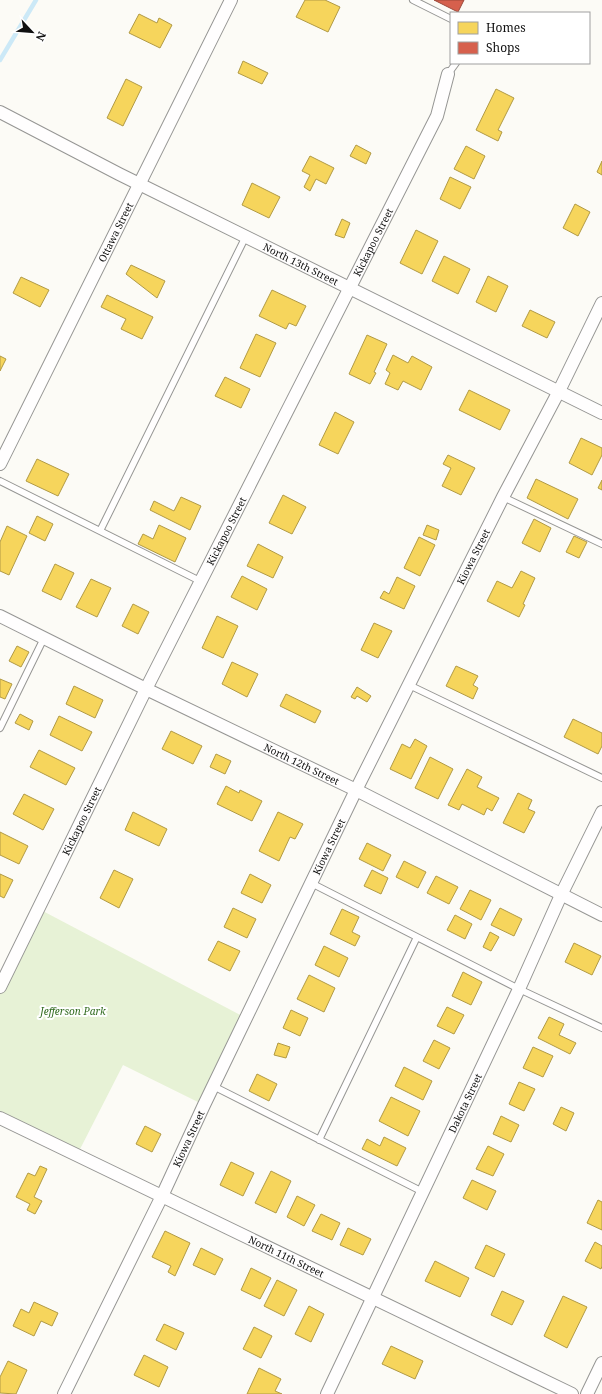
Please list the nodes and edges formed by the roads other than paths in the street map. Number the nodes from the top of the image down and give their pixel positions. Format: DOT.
graph roads {
  1 [pos="231,0"];
  2 [pos="413,0"];
  3 [pos="450,18"];
  4 [pos="455,64"];
  5 [pos="448,74"];
  6 [pos="2,114"];
  7 [pos="139,183"];
  8 [pos="246,236"];
  9 [pos="350,287"];
  10 [pos="602,303"];
  11 [pos="559,391"];
  12 [pos="602,413"];
  13 [pos="0,464"];
  14 [pos="0,481"];
  15 [pos="503,497"];
  16 [pos="100,531"];
  17 [pos="602,544"];
  18 [pos="200,581"];
  19 [pos="0,616"];
  20 [pos="44,638"];
  21 [pos="409,684"];
  22 [pos="146,689"];
  23 [pos="0,728"];
  24 [pos="602,778"];
  25 [pos="356,790"];
  26 [pos="602,812"];
  27 [pos="311,883"];
  28 [pos="561,895"];
  29 [pos="602,915"];
  30 [pos="417,937"];
  31 [pos="0,987"];
  32 [pos="519,989"];
  33 [pos="602,1028"];
  34 [pos="213,1086"];
  35 [pos="0,1118"];
  36 [pos="319,1140"];
  37 [pos="423,1192"];
  38 [pos="162,1196"];
  39 [pos="373,1298"];
  40 [pos="602,1363"];
  41 [pos="64,1394"];
  42 [pos="327,1394"];
  43 [pos="572,1394"];
  44 [pos="587,1394"];
  1 -- 7 [label="street, Ottawa Street"];
  2 -- 3 [label="lane"];
  4 -- 5 [label="lane"];
  5 -- 9 [label="street, Kickapoo Street"];
  6 -- 7 [label="street, North 13th Street"];
  7 -- 8 [label="street, North 13th Street"];
  7 -- 13 [label="street, Ottawa Street"];
  8 -- 9 [label="street, North 13th Street"];
  8 -- 16 [label="lane"];
  9 -- 11 [label="street, North 13th Street"];
  9 -- 18 [label="street, Kickapoo Street"];
  10 -- 11 [label="street, Kiowa Street"];
  11 -- 12 [label="street, North 13th Street"];
  11 -- 15 [label="street, Kiowa Street"];
  14 -- 16 [label="lane"];
  15 -- 17 [label="lane"];
  15 -- 21 [label="street, Kiowa Street"];
  16 -- 18 [label="lane"];
  18 -- 22 [label="street, Kickapoo Street"];
  19 -- 20 [label="street, North 12th Street"];
  20 -- 22 [label="street, North 12th Street"];
  20 -- 23 [label="lane"];
  21 -- 24 [label="lane"];
  21 -- 25 [label="street, Kiowa Street"];
  22 -- 25 [label="street, North 12th Street"];
  22 -- 31 [label="street, Kickapoo Street"];
  25 -- 27 [label="street, Kiowa Street"];
  25 -- 28 [label="street, North 12th Street"];
  26 -- 28 [label="street, Dakota Street"];
  27 -- 30 [label="lane"];
  27 -- 34 [label="street, Kiowa Street"];
  28 -- 29 [label="street, North 12th Street"];
  28 -- 32 [label="street, Dakota Street"];
  30 -- 32 [label="lane"];
  30 -- 36 [label="lane"];
  32 -- 33 [label="lane"];
  32 -- 37 [label="street, Dakota Street"];
  34 -- 36 [label="lane"];
  34 -- 38 [label="street, Kiowa Street"];
  35 -- 38 [label="street, North 11th Street"];
  36 -- 37 [label="lane"];
  37 -- 39 [label="street, Dakota Street"];
  38 -- 39 [label="street, North 11th Street"];
  38 -- 41 [label="street, Kiowa Street"];
  39 -- 42 [label="street, Dakota Street"];
  39 -- 43 [label="street, North 11th Street"];
  40 -- 44 [label="street"];
}
